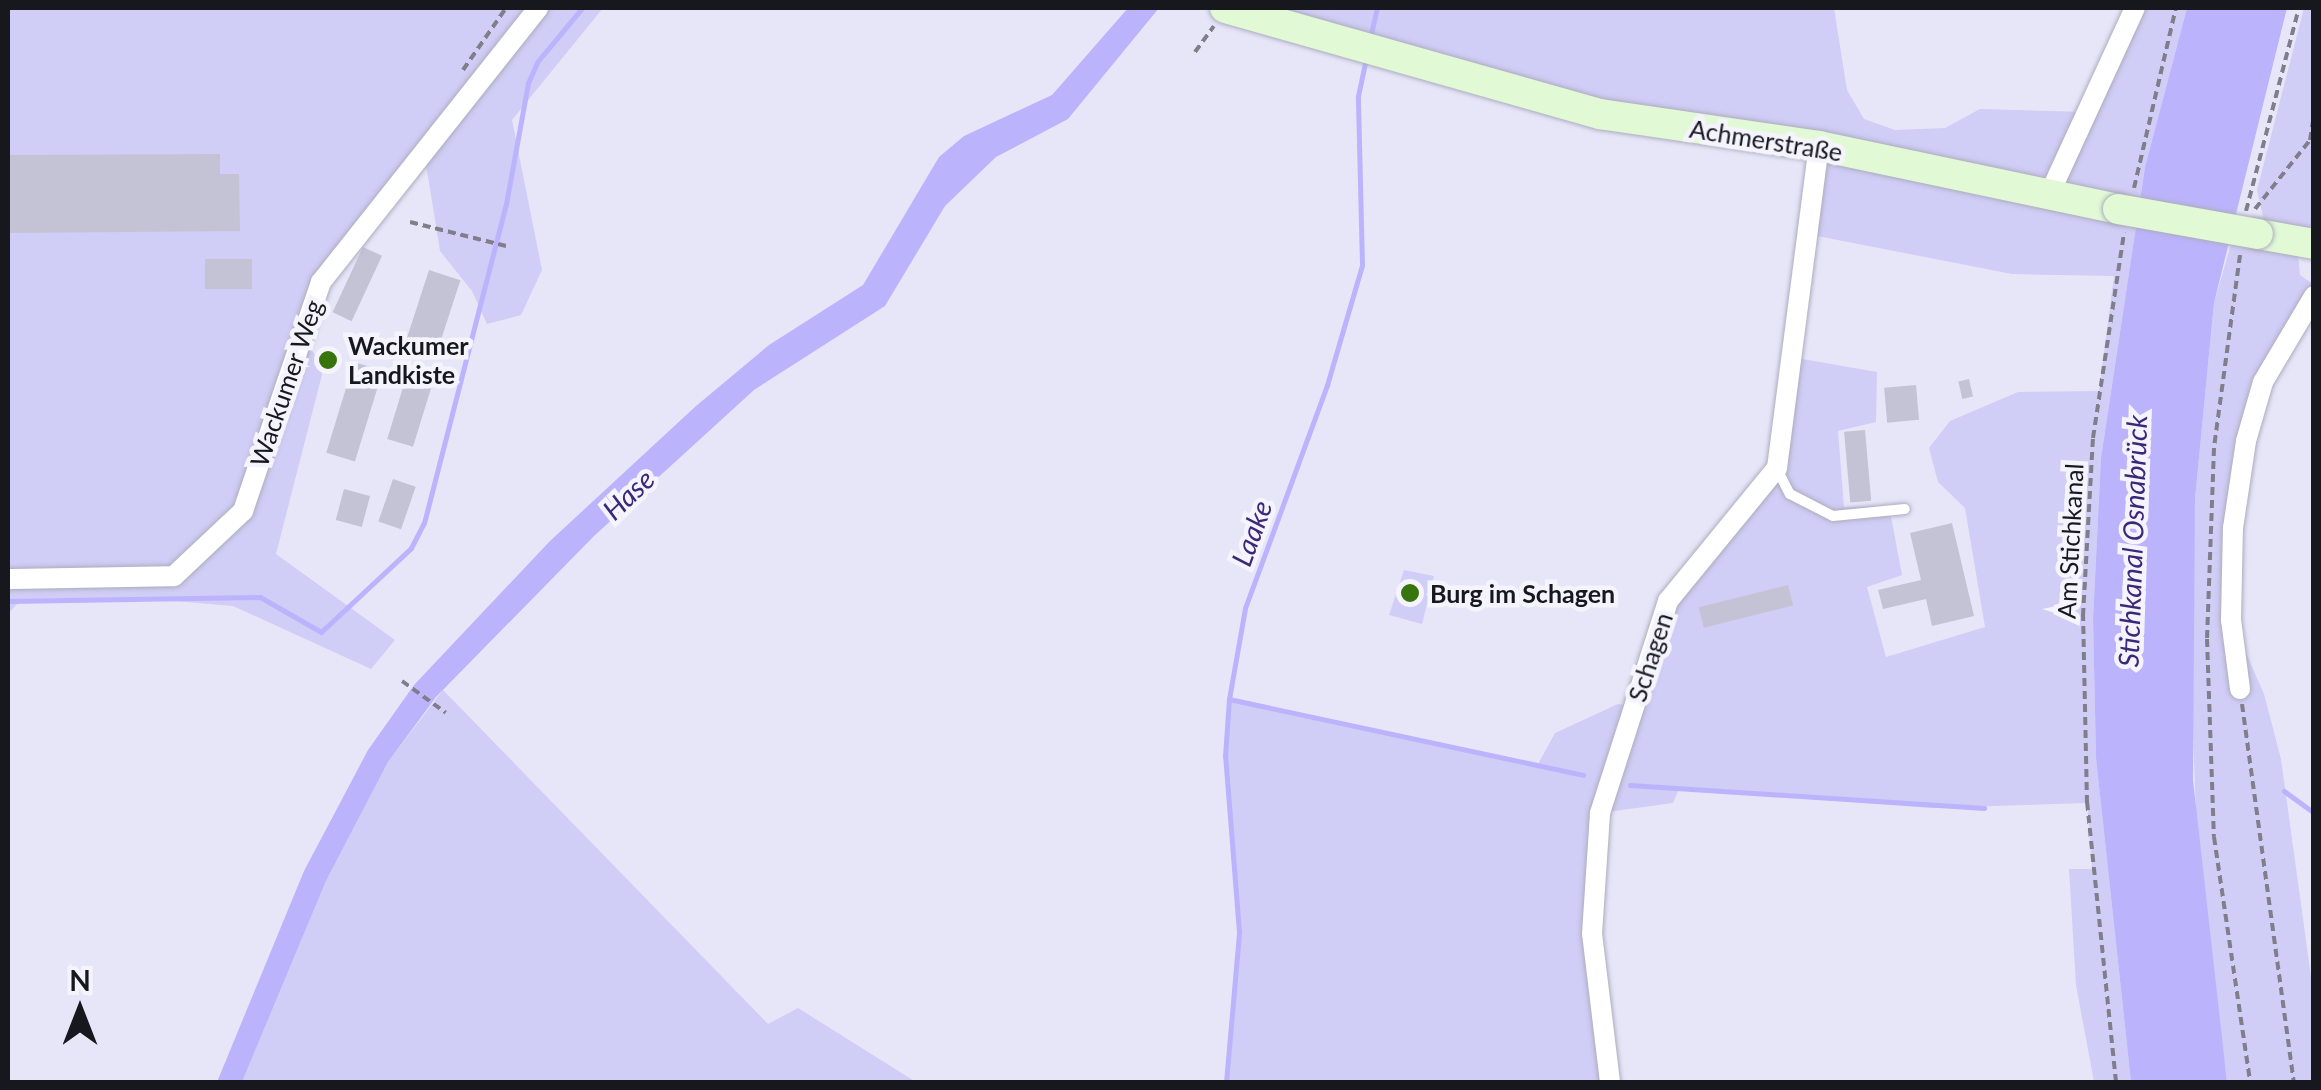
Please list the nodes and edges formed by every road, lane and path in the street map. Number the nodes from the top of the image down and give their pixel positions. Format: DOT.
graph roads {
  1 [pos="538,8"];
  2 [pos="2135,8"];
  3 [pos="2176,8"];
  4 [pos="2298,8"];
  5 [pos="1220,15"];
  6 [pos="1195,52"];
  7 [pos="2314,114"];
  8 [pos="1819,146"];
  9 [pos="2048,197"];
  10 [pos="2125,210"];
  11 [pos="410,222"];
  12 [pos="2248,230"];
  13 [pos="2314,244"];
  14 [pos="505,245"];
  15 [pos="2314,296"];
  16 [pos="1776,468"];
  17 [pos="1905,509"];
  18 [pos="8,579"];
  19 [pos="402,681"];
  20 [pos="2240,689"];
  21 [pos="446,713"];
  22 [pos="2295,1081"];
  23 [pos="1610,1082"];
  24 [pos="2116,1082"];
  25 [pos="2250,1082"];
  1 -- 18 [label="street, Wackumer Weg"];
  2 -- 9 [label="street"];
  3 -- 10 [label="path, Am Stichkanal"];
  4 -- 12 [label="path"];
  5 -- 6 [label="path"];
  5 -- 8 [label="street, Achmerstraße"];
  7 -- 12 [label="path"];
  8 -- 9 [label="street, Achmerstraße"];
  8 -- 16 [label="street"];
  9 -- 10 [label="street, Achmerstraße"];
  10 -- 12 [label="street, Achmerstraße, bridge"];
  10 -- 24 [label="path, Am Stichkanal"];
  11 -- 14 [label="path"];
  12 -- 13 [label="street, Achmerstraße"];
  12 -- 25 [label="path"];
  15 -- 20 [label="street"];
  16 -- 17 [label="lane"];
  16 -- 23 [label="street, Schagen"];
  19 -- 21 [label="path"];
  20 -- 22 [label="path"];
}
